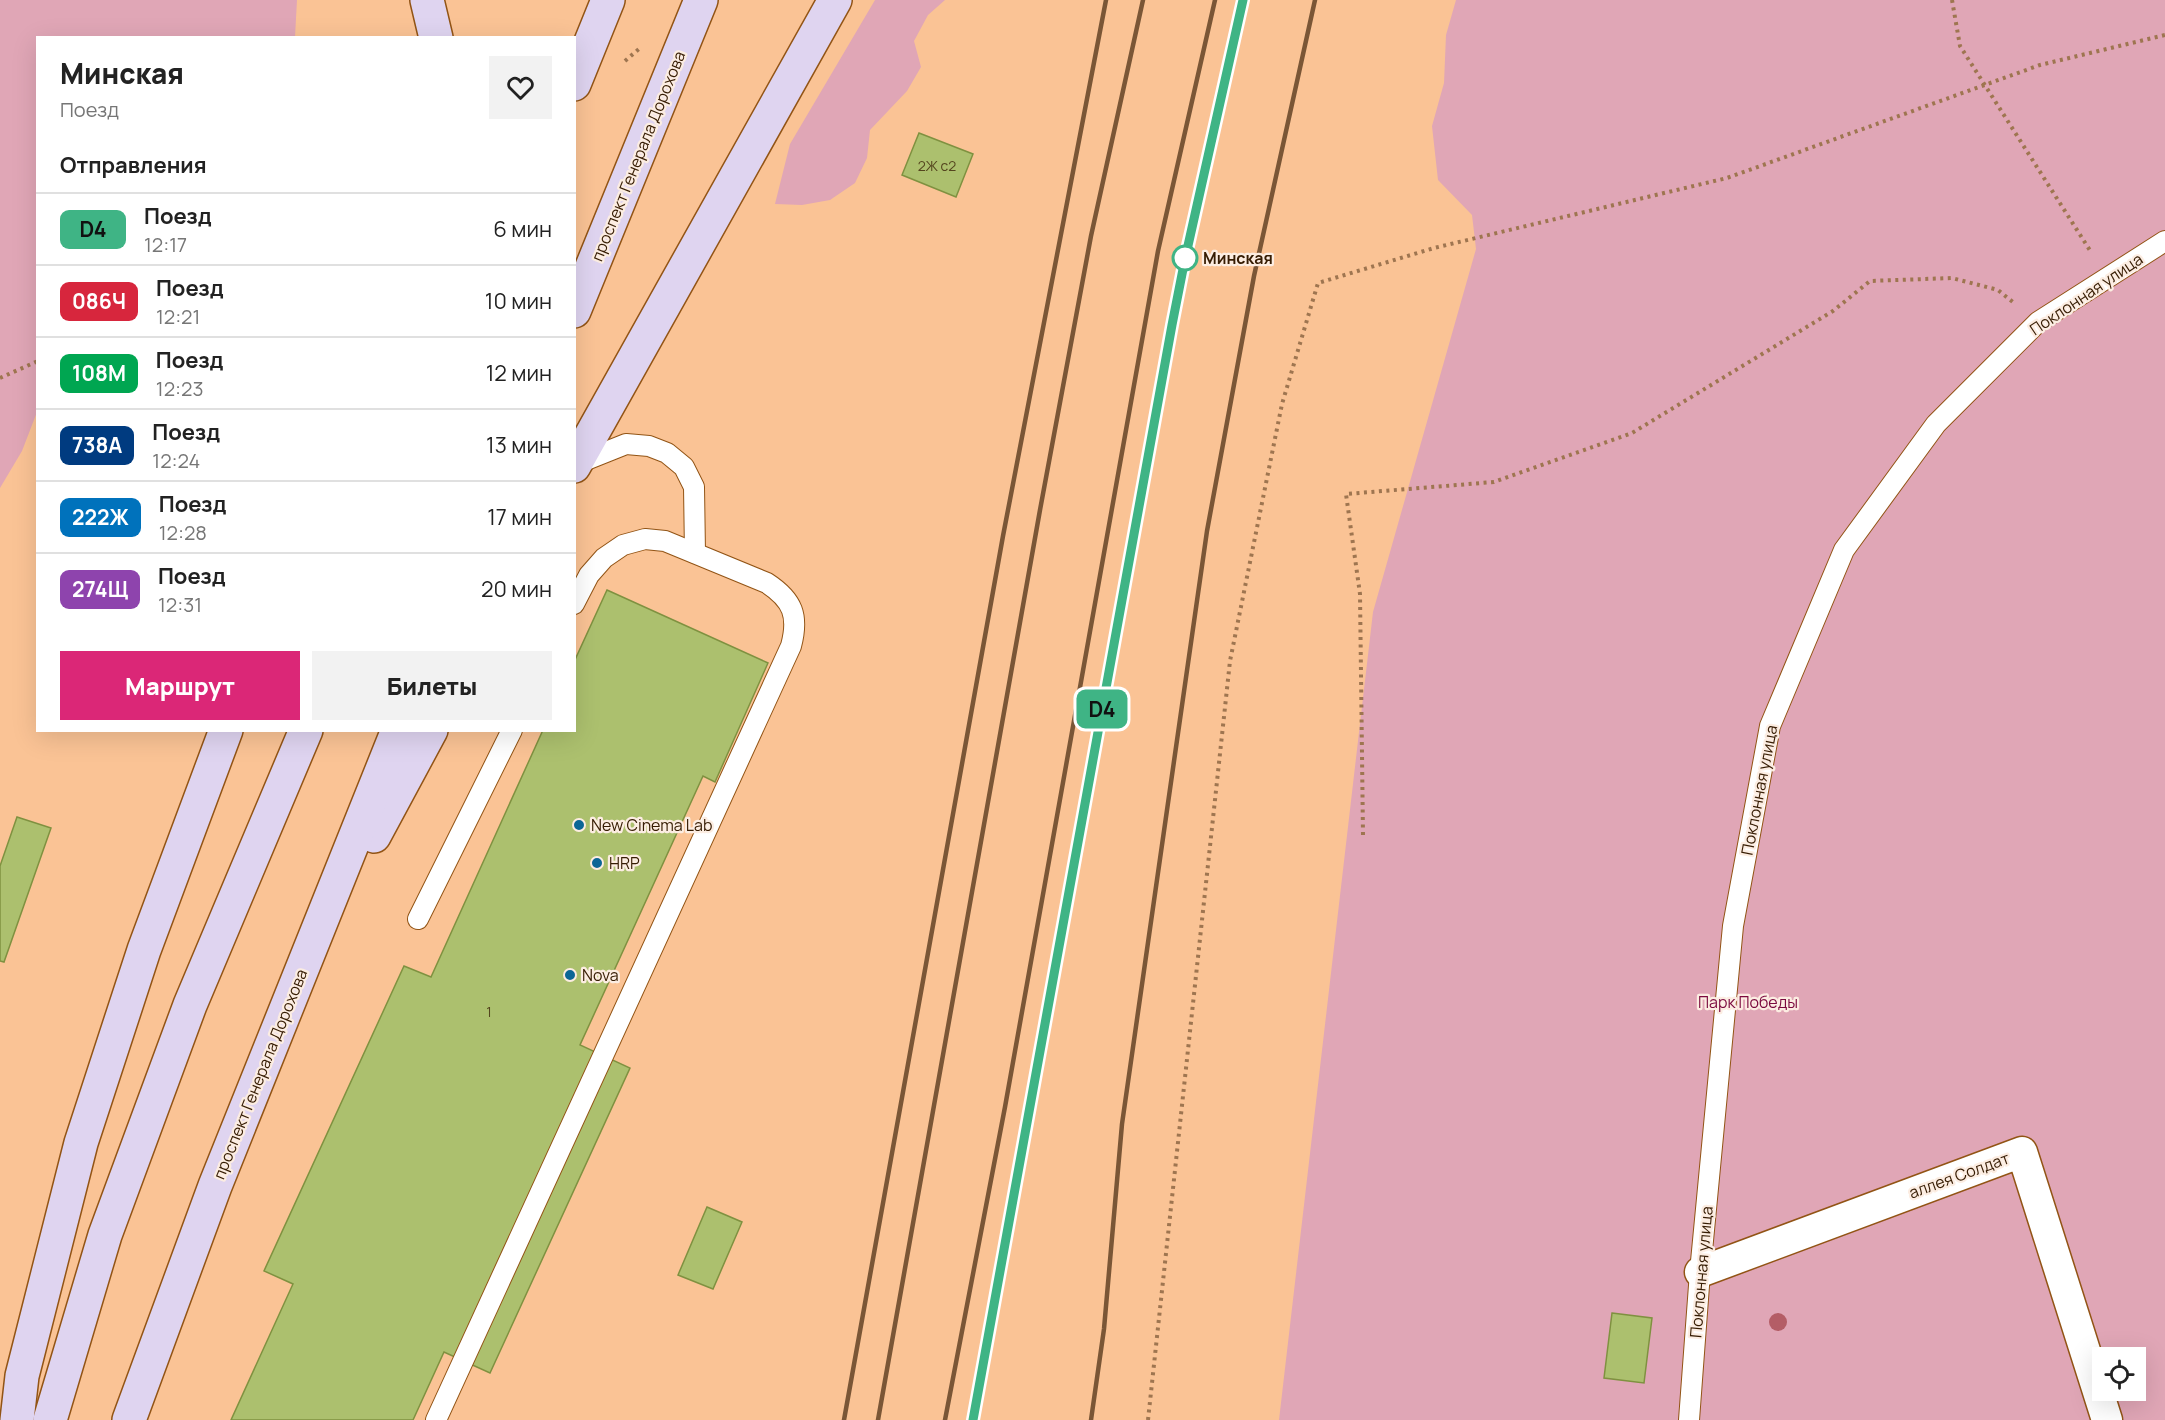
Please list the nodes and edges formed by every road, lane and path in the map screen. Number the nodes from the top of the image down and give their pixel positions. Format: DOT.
graph roads {
  1 [pos="427,0"];
  2 [pos="608,0"];
  3 [pos="701,0"];
  4 [pos="836,0"];
  5 [pos="1952,0"];
  6 [pos="2165,35"];
  7 [pos="436,36"];
  8 [pos="646,43"];
  9 [pos="619,66"];
  10 [pos="576,79"];
  11 [pos="2165,241"];
  12 [pos="2107,278"];
  13 [pos="576,306"];
  14 [pos="2038,322"];
  15 [pos="36,362"];
  16 [pos="0,378"];
  17 [pos="576,463"];
  18 [pos="576,465"];
  19 [pos="695,553"];
  20 [pos="576,600"];
  21 [pos="225,732"];
  22 [pos="305,732"];
  23 [pos="397,732"];
  24 [pos="430,732"];
  25 [pos="511,732"];
  26 [pos="1363,835"];
  27 [pos="418,919"];
  28 [pos="305,964"];
  29 [pos="1700,1272"];
  30 [pos="17,1420"];
  31 [pos="50,1420"];
  32 [pos="129,1420"];
  33 [pos="436,1420"];
  34 [pos="1148,1420"];
  35 [pos="1689,1420"];
  36 [pos="2107,1420"];
  1 -- 7 [label="main road"];
  2 -- 10 [label="main road"];
  3 -- 13 [label="main road, проспект Генерала Дорохова"];
  4 -- 17 [label="main road"];
  5 -- 12 [label="path"];
  6 -- 34 [label="path"];
  8 -- 9 [label="path"];
  11 -- 12 [label="lane, Поклонная улица"];
  12 -- 14 [label="lane, Поклонная улица"];
  14 -- 26 [label="path"];
  14 -- 29 [label="lane, Поклонная улица"];
  15 -- 16 [label="path"];
  18 -- 19 [label="lane"];
  19 -- 20 [label="lane"];
  19 -- 33 [label="lane"];
  21 -- 30 [label="main road"];
  22 -- 31 [label="main road"];
  23 -- 28 [label="main road, проспект Генерала Дорохова"];
  24 -- 28 [label="main road"];
  25 -- 27 [label="lane"];
  28 -- 32 [label="main road, проспект Генерала Дорохова"];
  29 -- 35 [label="lane, Поклонная улица"];
  29 -- 36 [label="street, аллея Солдат"];
}
